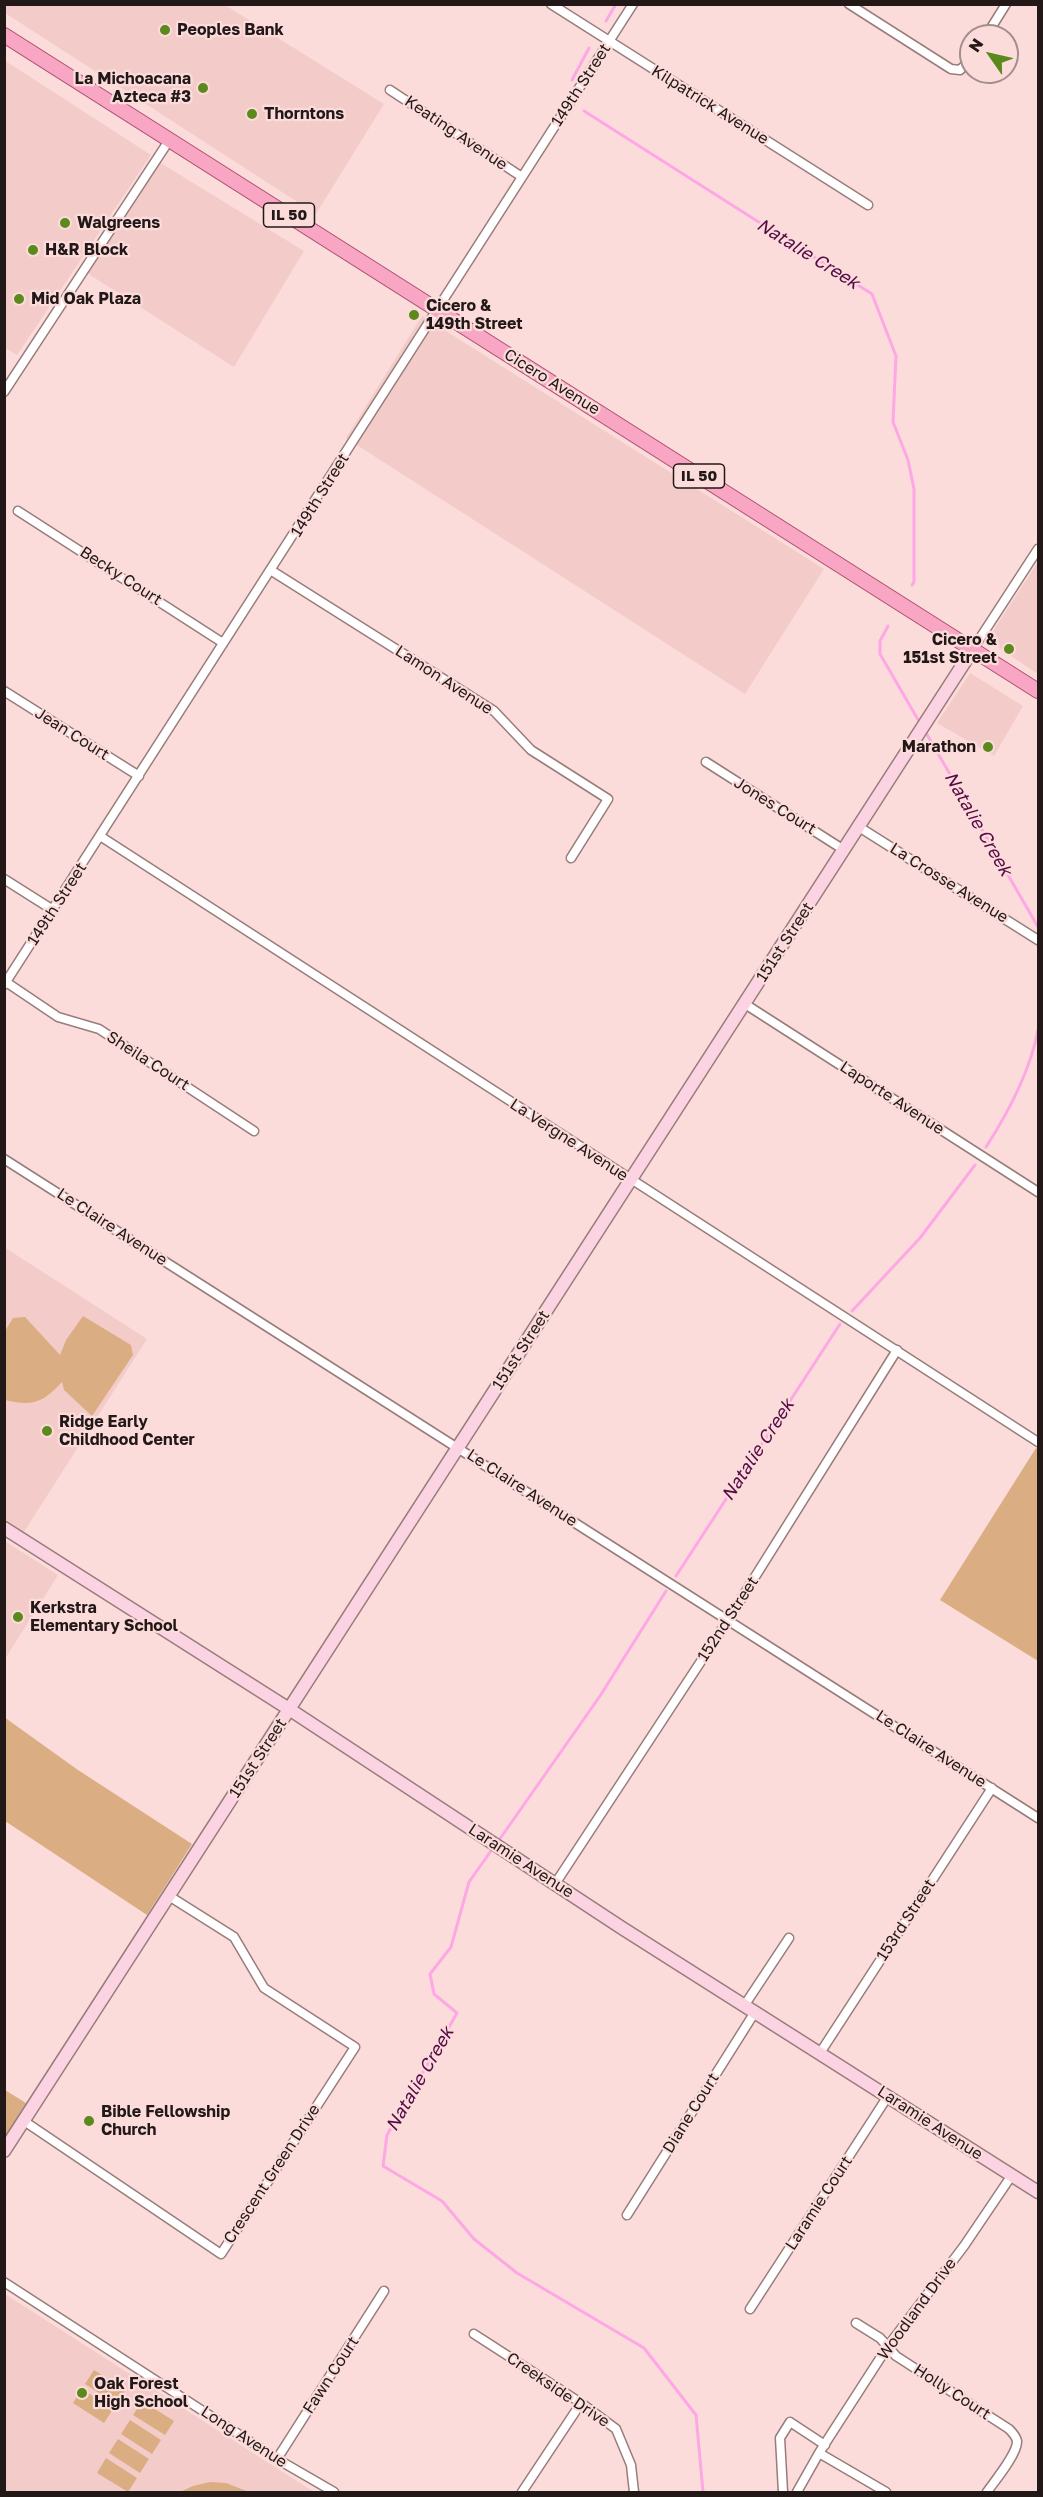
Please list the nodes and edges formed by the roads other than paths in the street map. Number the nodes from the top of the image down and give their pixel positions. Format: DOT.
graph roads {
  1 [pos="551,4"];
  2 [pos="633,4"];
  3 [pos="849,4"];
  4 [pos="1006,4"];
  5 [pos="994,24"];
  6 [pos="4,35"];
  7 [pos="609,41"];
  8 [pos="959,70"];
  9 [pos="390,90"];
  10 [pos="170,139"];
  11 [pos="522,177"];
  12 [pos="868,205"];
  13 [pos="438,310"];
  14 [pos="4,392"];
  15 [pos="18,510"];
  16 [pos="1038,549"];
  17 [pos="272,571"];
  18 [pos="223,643"];
  19 [pos="973,650"];
  20 [pos="4,691"];
  21 [pos="1038,691"];
  22 [pos="705,762"];
  23 [pos="139,776"];
  24 [pos="859,826"];
  25 [pos="100,836"];
  26 [pos="844,850"];
  27 [pos="571,858"];
  28 [pos="4,879"];
  29 [pos="53,910"];
  30 [pos="1038,940"];
  31 [pos="5,983"];
  32 [pos="745,1004"];
  33 [pos="254,1131"];
  34 [pos="4,1159"];
  35 [pos="631,1180"];
  36 [pos="1038,1192"];
  37 [pos="897,1350"];
  38 [pos="1038,1442"];
  39 [pos="458,1448"];
  40 [pos="4,1528"];
  41 [pos="728,1620"];
  42 [pos="290,1710"];
  43 [pos="992,1788"];
  44 [pos="1038,1818"];
  45 [pos="555,1884"];
  46 [pos="169,1896"];
  47 [pos="789,1938"];
  48 [pos="749,2009"];
  49 [pos="820,2053"];
  50 [pos="888,2096"];
  51 [pos="24,2121"];
  52 [pos="4,2151"];
  53 [pos="1012,2175"];
  54 [pos="1038,2192"];
  55 [pos="627,2215"];
  56 [pos="4,2282"];
  57 [pos="384,2291"];
  58 [pos="750,2309"];
  59 [pos="856,2324"];
  60 [pos="474,2334"];
  61 [pos="888,2346"];
  62 [pos="581,2403"];
  63 [pos="825,2445"];
  64 [pos="819,2453"];
  65 [pos="277,2459"];
  66 [pos="334,2493"];
  67 [pos="522,2493"];
  68 [pos="634,2493"];
  69 [pos="783,2493"];
  70 [pos="797,2493"];
  71 [pos="886,2493"];
  72 [pos="987,2493"];
  1 -- 7 [label="street, Kilpatrick Avenue"];
  2 -- 7 [label="street, 149th Street"];
  3 -- 8 [label="street"];
  4 -- 5 [label="street"];
  6 -- 10 [label="main road, Cicero Avenue / IL 50"];
  7 -- 11 [label="street, 149th Street"];
  7 -- 12 [label="street, Kilpatrick Avenue"];
  9 -- 11 [label="street, Keating Avenue"];
  10 -- 13 [label="main road, Cicero Avenue / IL 50"];
  10 -- 14 [label="street"];
  11 -- 13 [label="street, 149th Street"];
  13 -- 17 [label="street, 149th Street"];
  13 -- 19 [label="main road, Cicero Avenue / IL 50"];
  15 -- 18 [label="street, Becky Court"];
  16 -- 19 [label="street, 151st Street"];
  17 -- 18 [label="street, 149th Street"];
  17 -- 27 [label="street, Lamon Avenue"];
  18 -- 23 [label="street, 149th Street"];
  19 -- 21 [label="main road, Cicero Avenue / IL 50"];
  19 -- 24 [label="street, 151st Street"];
  20 -- 23 [label="street, Jean Court"];
  22 -- 26 [label="street, Jones Court"];
  23 -- 25 [label="street, 149th Street"];
  24 -- 26 [label="street, 151st Street"];
  24 -- 30 [label="street, La Crosse Avenue"];
  25 -- 29 [label="street, 149th Street"];
  25 -- 35 [label="street, La Vergne Avenue"];
  26 -- 32 [label="street, 151st Street"];
  28 -- 29 [label="street"];
  29 -- 31 [label="street, 149th Street"];
  31 -- 33 [label="street, Sheila Court"];
  32 -- 35 [label="street, 151st Street"];
  32 -- 36 [label="street, Laporte Avenue"];
  34 -- 39 [label="street, Le Claire Avenue"];
  35 -- 37 [label="street, La Vergne Avenue"];
  35 -- 39 [label="street, 151st Street"];
  37 -- 38 [label="street, La Vergne Avenue"];
  37 -- 41 [label="street, 152nd Street"];
  39 -- 41 [label="street, Le Claire Avenue"];
  39 -- 42 [label="street, 151st Street"];
  40 -- 42 [label="street, Laramie Avenue"];
  41 -- 43 [label="street, Le Claire Avenue"];
  41 -- 45 [label="street, 152nd Street"];
  42 -- 45 [label="street, Laramie Avenue"];
  42 -- 46 [label="street, 151st Street"];
  43 -- 44 [label="street, Le Claire Avenue"];
  43 -- 49 [label="street, 153rd Street"];
  45 -- 48 [label="street, Laramie Avenue"];
  46 -- 51 [label="street, 151st Street"];
  46 -- 51 [label="street, Crescent Green Drive"];
  47 -- 48 [label="street, Diane Court"];
  48 -- 49 [label="street, Laramie Avenue"];
  48 -- 55 [label="street, Diane Court"];
  49 -- 50 [label="street, Laramie Avenue"];
  50 -- 53 [label="street, Laramie Avenue"];
  50 -- 58 [label="street, Laramie Court"];
  51 -- 52 [label="street, 151st Street"];
  53 -- 54 [label="street, Laramie Avenue"];
  53 -- 61 [label="street, Woodland Drive"];
  56 -- 65 [label="street, Long Avenue"];
  57 -- 65 [label="street, Fawn Court"];
  59 -- 61 [label="street, Holly Court"];
  60 -- 62 [label="street, Creekside Drive"];
  61 -- 63 [label="street, Woodland Drive"];
  61 -- 72 [label="street, Holly Court"];
  62 -- 67 [label="street"];
  62 -- 68 [label="street, Creekside Drive"];
  63 -- 64 [label="street, Woodland Drive"];
  63 -- 69 [label="street"];
  64 -- 70 [label="street, Woodland Drive"];
  64 -- 71 [label="street"];
  65 -- 66 [label="street, Long Avenue"];
}
